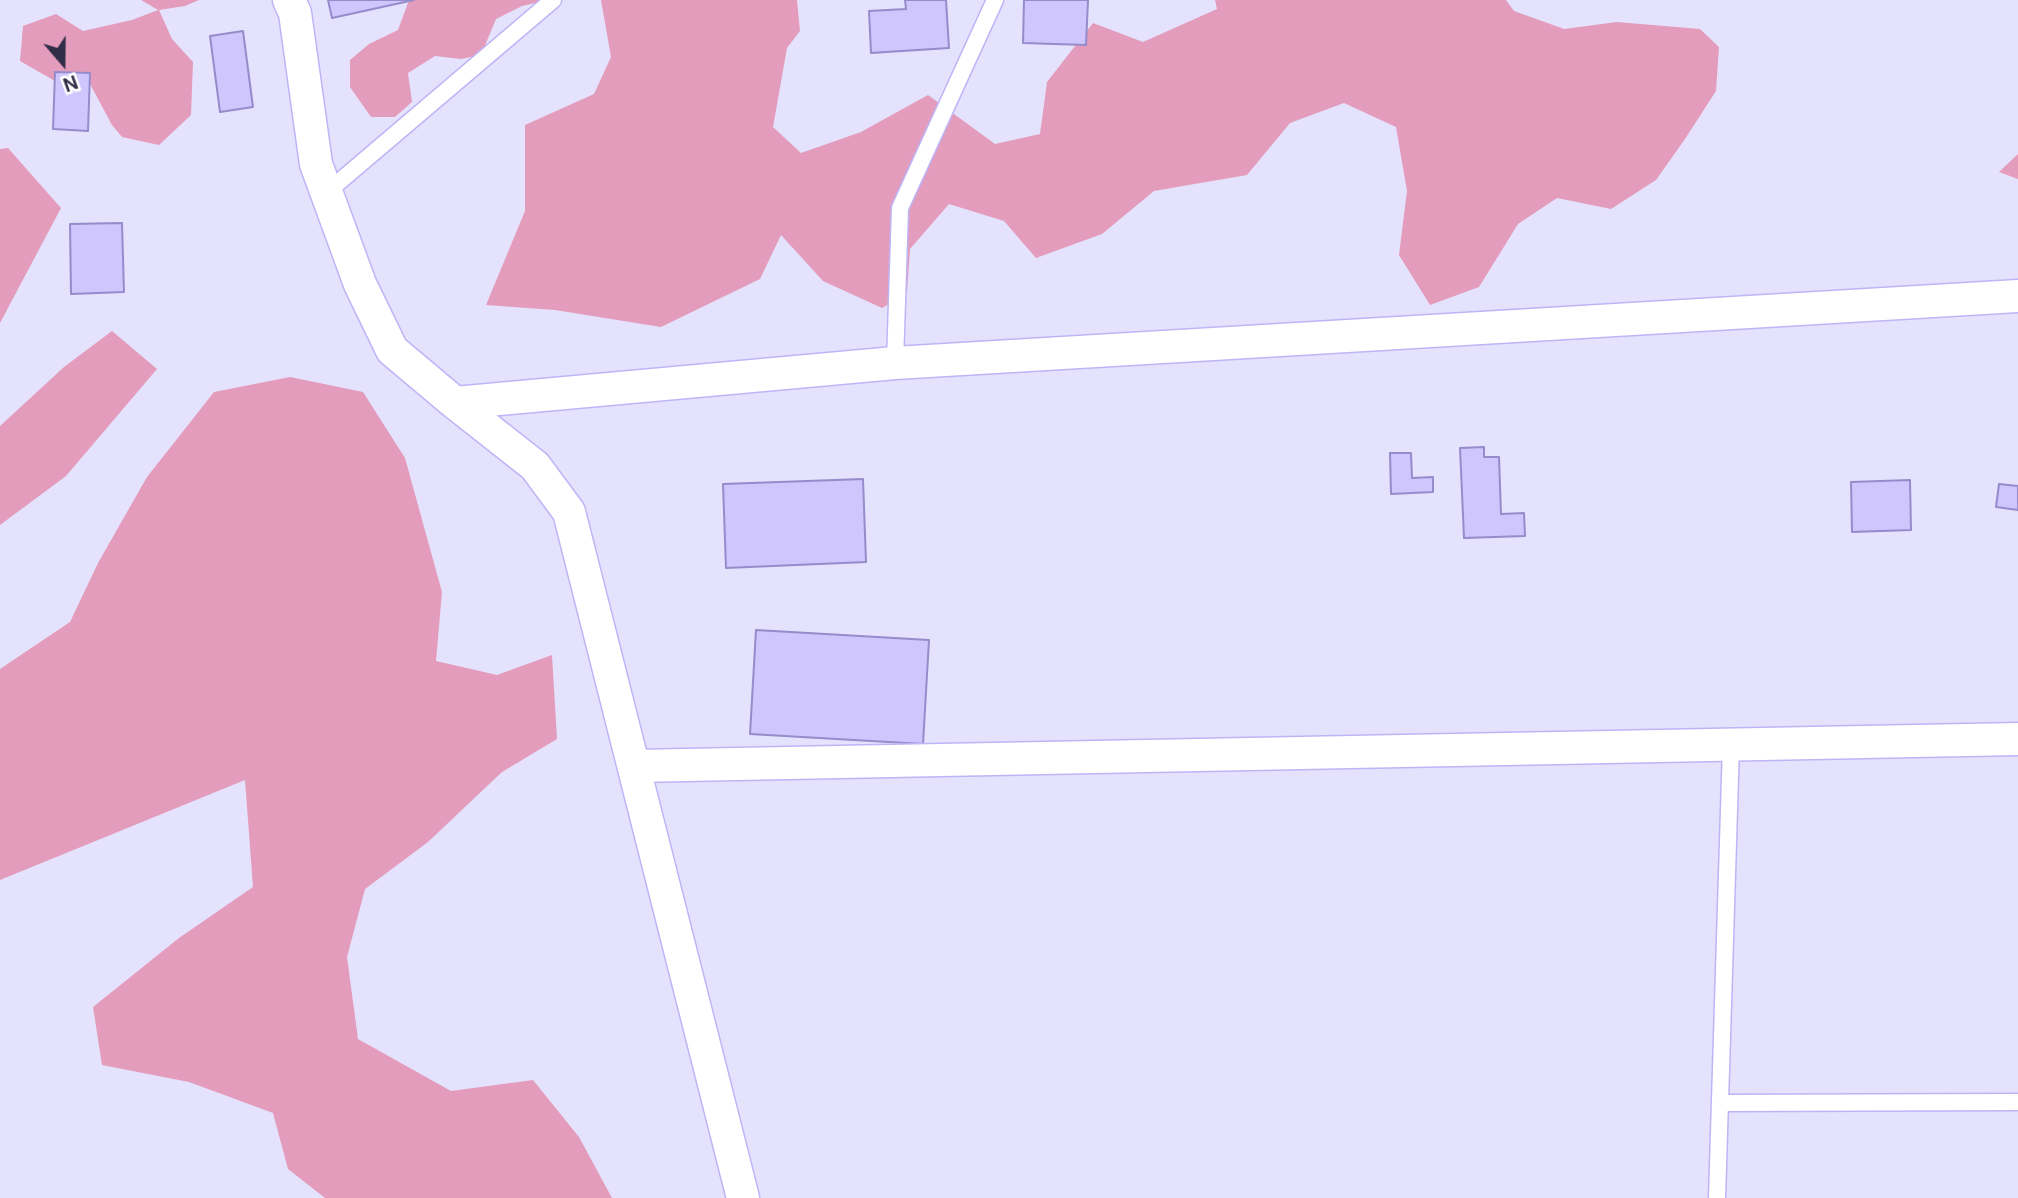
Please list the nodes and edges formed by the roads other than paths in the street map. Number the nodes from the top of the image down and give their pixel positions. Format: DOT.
graph roads {
  1 [pos="289,0"];
  2 [pos="553,0"];
  3 [pos="995,0"];
  4 [pos="326,194"];
  5 [pos="2018,296"];
  6 [pos="895,363"];
  7 [pos="455,404"];
  8 [pos="2018,739"];
  9 [pos="1731,745"];
  10 [pos="634,766"];
  11 [pos="2018,1102"];
  12 [pos="1720,1103"];
  13 [pos="743,1198"];
  14 [pos="1717,1198"];
  1 -- 4 [label="street"];
  2 -- 4 [label="lane"];
  3 -- 6 [label="lane"];
  4 -- 7 [label="street"];
  5 -- 6 [label="street"];
  6 -- 7 [label="street"];
  7 -- 10 [label="street"];
  8 -- 9 [label="street"];
  9 -- 10 [label="street"];
  9 -- 12 [label="lane"];
  10 -- 13 [label="street"];
  11 -- 12 [label="lane"];
  12 -- 14 [label="lane"];
}
